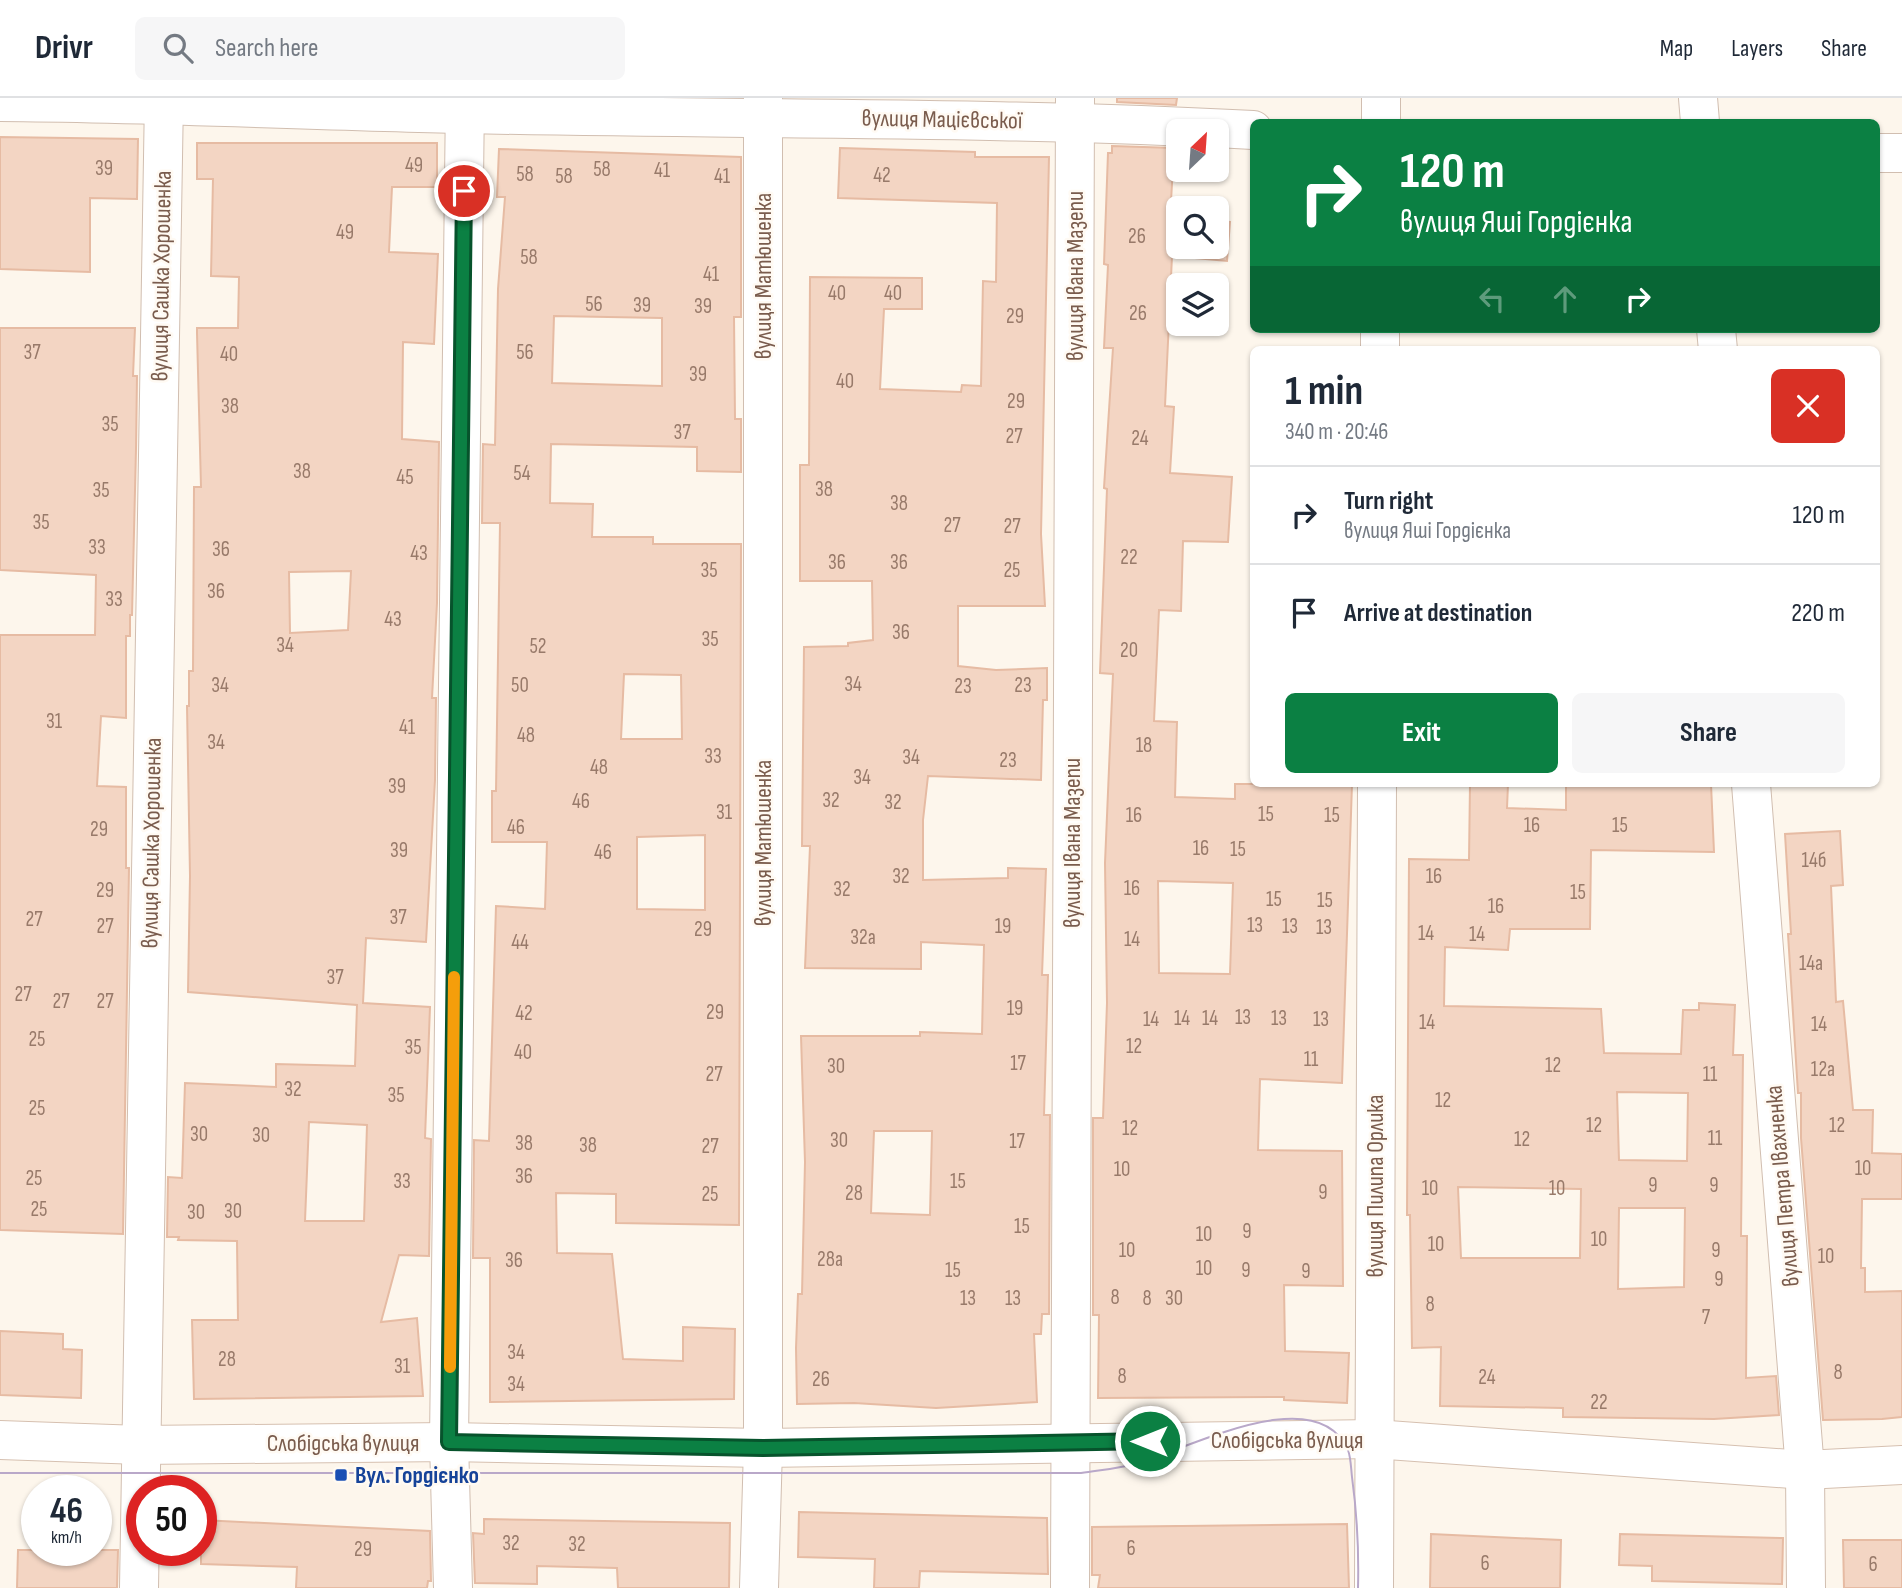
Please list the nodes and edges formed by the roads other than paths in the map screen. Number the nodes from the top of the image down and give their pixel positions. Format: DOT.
graph roads {
  1 [pos="1381,98"];
  2 [pos="1698,98"];
  3 [pos="164,100"];
  4 [pos="0,102"];
  5 [pos="465,106"];
  6 [pos="763,108"];
  7 [pos="1075,109"];
  8 [pos="1381,119"];
  9 [pos="1700,119"];
  10 [pos="1250,130"];
  11 [pos="1880,153"];
  12 [pos="1902,153"];
  13 [pos="1377,787"];
  14 [pos="1751,787"];
  15 [pos="0,1440"];
  16 [pos="1374,1440"];
  17 [pos="1070,1441"];
  18 [pos="449,1442"];
  19 [pos="140,1445"];
  20 [pos="763,1448"];
  21 [pos="1902,1465"];
  22 [pos="1805,1470"];
  23 [pos="139,1588"];
  24 [pos="453,1588"];
  25 [pos="759,1588"];
  26 [pos="1070,1588"];
  27 [pos="1374,1588"];
  28 [pos="1806,1588"];
  1 -- 8 [label="street"];
  2 -- 9 [label="street"];
  3 -- 4 [label="street, вулиця Мацієвської"];
  3 -- 5 [label="street, вулиця Мацієвської"];
  3 -- 19 [label="street, вулиця Сашка Хорошенка"];
  5 -- 6 [label="street, вулиця Мацієвської"];
  5 -- 18 [label="street"];
  6 -- 7 [label="street, вулиця Мацієвської"];
  6 -- 20 [label="street, вулиця Матюшенка"];
  7 -- 10 [label="street, вулиця Мацієвської"];
  7 -- 17 [label="street, вулиця Івана Мазепи"];
  11 -- 12 [label="street"];
  13 -- 16 [label="street, вулиця Пилипа Орлика"];
  14 -- 22 [label="street, вулиця Петра Івахненка"];
  15 -- 19 [label="street, Слобідська вулиця"];
  16 -- 17 [label="street, Слобідська вулиця"];
  16 -- 22 [label="street, Слобідська вулиця"];
  16 -- 27 [label="street, вулиця Пилипа Орлика"];
  17 -- 20 [label="street, Слобідська вулиця"];
  17 -- 26 [label="street, вулиця Івана Мазепи"];
  18 -- 19 [label="street, Слобідська вулиця"];
  18 -- 20 [label="street, Слобідська вулиця"];
  18 -- 24 [label="street"];
  19 -- 23 [label="street, вулиця Сашка Хорошенка"];
  20 -- 25 [label="street, вулиця Матюшенка"];
  21 -- 22 [label="street, Слобідська вулиця"];
  22 -- 28 [label="street, вулиця Петра Івахненка"];
}
